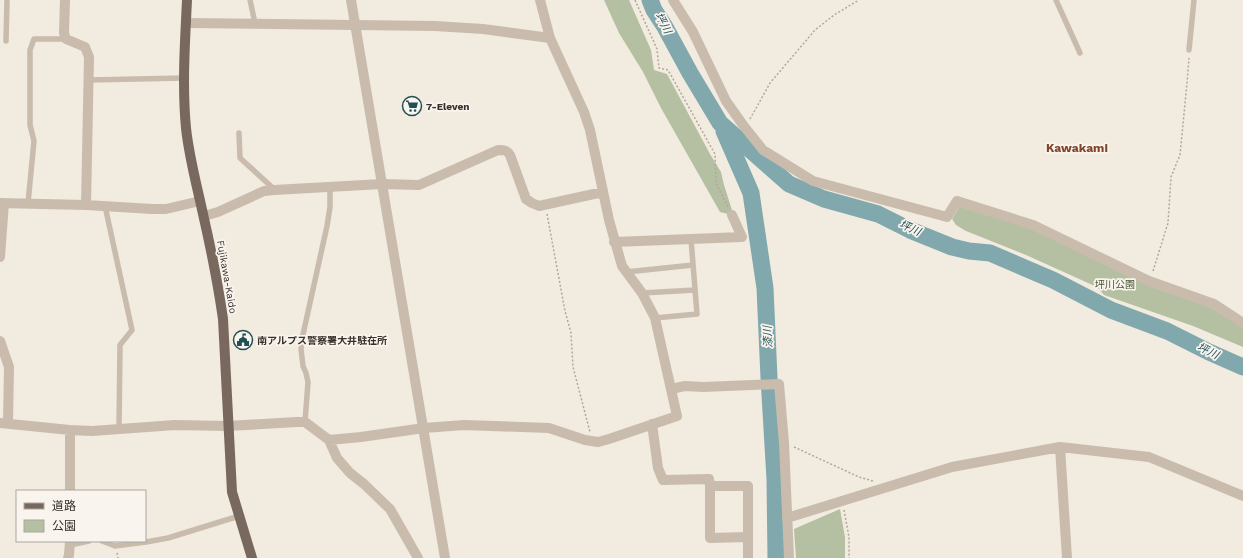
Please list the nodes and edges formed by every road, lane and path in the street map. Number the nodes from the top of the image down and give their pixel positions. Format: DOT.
graph roads {
  1 [pos="8,0"];
  2 [pos="65,0"];
  3 [pos="187,0"];
  4 [pos="250,0"];
  5 [pos="351,0"];
  6 [pos="540,0"];
  7 [pos="635,0"];
  8 [pos="673,0"];
  9 [pos="859,0"];
  10 [pos="1056,0"];
  11 [pos="1194,0"];
  12 [pos="186,23"];
  13 [pos="255,23"];
  14 [pos="355,24"];
  15 [pos="550,38"];
  16 [pos="66,39"];
  17 [pos="6,41"];
  18 [pos="1189,50"];
  19 [pos="1080,54"];
  20 [pos="185,78"];
  21 [pos="88,80"];
  22 [pos="746,128"];
  23 [pos="239,133"];
  24 [pos="382,184"];
  25 [pos="330,188"];
  26 [pos="274,190"];
  27 [pos="603,192"];
  28 [pos="200,201"];
  29 [pos="2,203"];
  30 [pos="28,204"];
  31 [pos="86,204"];
  32 [pos="547,204"];
  33 [pos="105,206"];
  34 [pos="204,216"];
  35 [pos="732,216"];
  36 [pos="691,239"];
  37 [pos="614,242"];
  38 [pos="0,257"];
  39 [pos="693,264"];
  40 [pos="626,272"];
  41 [pos="1149,281"];
  42 [pos="695,290"];
  43 [pos="642,293"];
  44 [pos="655,318"];
  45 [pos="1243,323"];
  46 [pos="0,341"];
  47 [pos="671,389"];
  48 [pos="305,422"];
  49 [pos="4,423"];
  50 [pos="652,424"];
  51 [pos="228,426"];
  52 [pos="424,428"];
  53 [pos="119,429"];
  54 [pos="70,430"];
  55 [pos="329,440"];
  56 [pos="592,441"];
  57 [pos="784,443"];
  58 [pos="1060,447"];
  59 [pos="710,486"];
  60 [pos="890,486"];
  61 [pos="70,490"];
  62 [pos="1243,496"];
  63 [pos="842,500"];
  64 [pos="239,516"];
  65 [pos="787,518"];
  66 [pos="748,537"];
  67 [pos="105,542"];
  68 [pos="146,542"];
  69 [pos="146,542"];
  70 [pos="70,543"];
  71 [pos="68,558"];
  72 [pos="252,558"];
  73 [pos="417,558"];
  74 [pos="445,558"];
  75 [pos="748,558"];
  76 [pos="789,558"];
  77 [pos="849,558"];
  78 [pos="1067,558"];
  1 -- 17 [label="lane"];
  2 -- 16 [label="street"];
  3 -- 12 [label="main road, Fujikawa-Kaido"];
  4 -- 13 [label="lane"];
  5 -- 14 [label="street"];
  6 -- 15 [label="street"];
  7 -- 35 [label="path"];
  8 -- 22 [label="street"];
  9 -- 22 [label="path"];
  10 -- 19 [label="lane"];
  11 -- 18 [label="lane"];
  12 -- 13 [label="street"];
  12 -- 20 [label="main road, Fujikawa-Kaido"];
  13 -- 14 [label="street"];
  14 -- 15 [label="street"];
  14 -- 24 [label="street"];
  15 -- 27 [label="street"];
  16 -- 21 [label="street"];
  16 -- 30 [label="lane"];
  18 -- 41 [label="path"];
  20 -- 21 [label="lane"];
  20 -- 28 [label="main road, Fujikawa-Kaido"];
  21 -- 31 [label="street"];
  22 -- 41 [label="street"];
  23 -- 26 [label="lane"];
  24 -- 25 [label="street"];
  24 -- 32 [label="street"];
  24 -- 52 [label="street"];
  25 -- 26 [label="street"];
  25 -- 48 [label="lane"];
  26 -- 34 [label="street"];
  27 -- 32 [label="street"];
  27 -- 37 [label="street"];
  28 -- 33 [label="street"];
  28 -- 34 [label="main road, Fujikawa-Kaido"];
  29 -- 30 [label="street"];
  29 -- 38 [label="street"];
  30 -- 31 [label="street"];
  31 -- 33 [label="street"];
  32 -- 56 [label="path"];
  33 -- 53 [label="lane"];
  34 -- 51 [label="main road, Fujikawa-Kaido"];
  35 -- 36 [label="street"];
  36 -- 37 [label="street"];
  36 -- 39 [label="lane"];
  37 -- 40 [label="street"];
  39 -- 40 [label="lane"];
  39 -- 42 [label="lane"];
  40 -- 43 [label="street"];
  41 -- 45 [label="street"];
  42 -- 43 [label="lane"];
  42 -- 44 [label="lane"];
  43 -- 44 [label="street"];
  44 -- 47 [label="street"];
  46 -- 49 [label="street"];
  47 -- 50 [label="street"];
  47 -- 57 [label="street"];
  48 -- 51 [label="street"];
  48 -- 55 [label="street"];
  49 -- 54 [label="street"];
  50 -- 56 [label="street"];
  50 -- 59 [label="street"];
  51 -- 53 [label="street"];
  51 -- 64 [label="main road, Fujikawa-Kaido"];
  52 -- 55 [label="street"];
  52 -- 56 [label="street"];
  52 -- 74 [label="street"];
  53 -- 54 [label="street"];
  54 -- 61 [label="street"];
  55 -- 73 [label="street"];
  57 -- 60 [label="path"];
  57 -- 65 [label="street"];
  58 -- 60 [label="street"];
  58 -- 62 [label="street"];
  58 -- 78 [label="street"];
  59 -- 66 [label="street"];
  59 -- 66 [label="street"];
  60 -- 63 [label="street"];
  63 -- 65 [label="street"];
  63 -- 77 [label="path"];
  64 -- 68 [label="lane"];
  64 -- 72 [label="main road, Fujikawa-Kaido"];
  65 -- 76 [label="street"];
  66 -- 75 [label="street"];
  67 -- 69 [label="lane"];
  70 -- 71 [label="street"];
}
